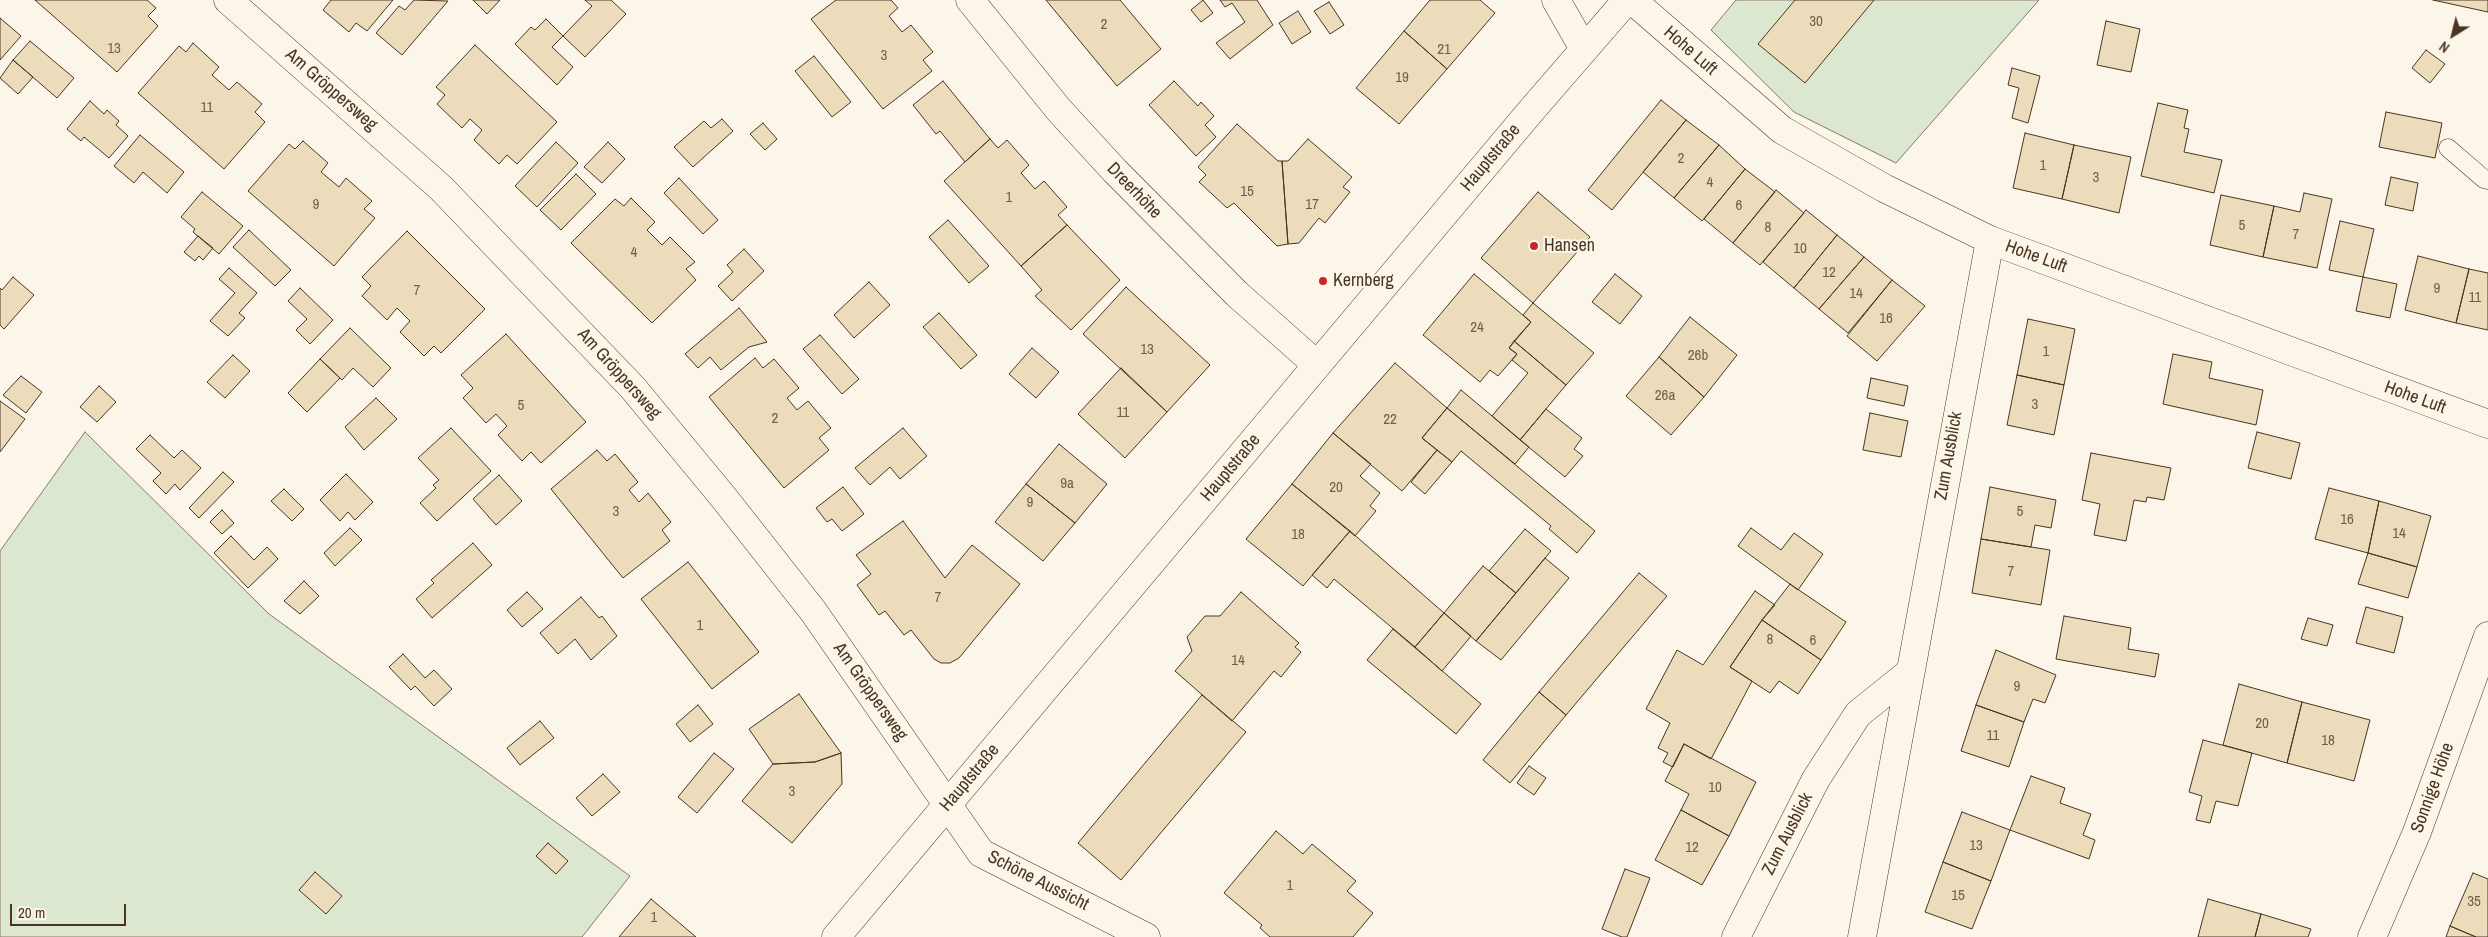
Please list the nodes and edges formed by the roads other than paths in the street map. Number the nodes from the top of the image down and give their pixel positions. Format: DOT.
graph roads {
  1 [pos="228,0"];
  2 [pos="970,0"];
  3 [pos="1556,0"];
  4 [pos="1627,0"];
  5 [pos="1632,0"];
  6 [pos="1584,49"];
  7 [pos="2448,148"];
  8 [pos="2488,180"];
  9 [pos="1990,240"];
  10 [pos="1317,365"];
  11 [pos="2488,424"];
  12 [pos="2488,636"];
  13 [pos="1909,673"];
  14 [pos="948,804"];
  15 [pos="836,937"];
  16 [pos="1146,937"];
  17 [pos="1736,937"];
  18 [pos="1862,937"];
  19 [pos="2372,937"];
  1 -- 14 [label="street, Am Gröppersweg"];
  2 -- 10 [label="street, Dreerhöhe"];
  3 -- 6 [label="street"];
  4 -- 6 [label="street, Hauptstraße"];
  5 -- 9 [label="street, Hohe Luft"];
  6 -- 10 [label="street, Hauptstraße"];
  7 -- 8 [label="lane"];
  9 -- 11 [label="street, Hohe Luft"];
  9 -- 13 [label="street, Zum Ausblick"];
  10 -- 14 [label="street, Hauptstraße"];
  12 -- 19 [label="street, Sonnige Höhe"];
  13 -- 17 [label="street, Zum Ausblick"];
  13 -- 18 [label="street, Zum Ausblick"];
  14 -- 15 [label="street, Hauptstraße"];
  14 -- 16 [label="street, Schöne Aussicht"];
}
